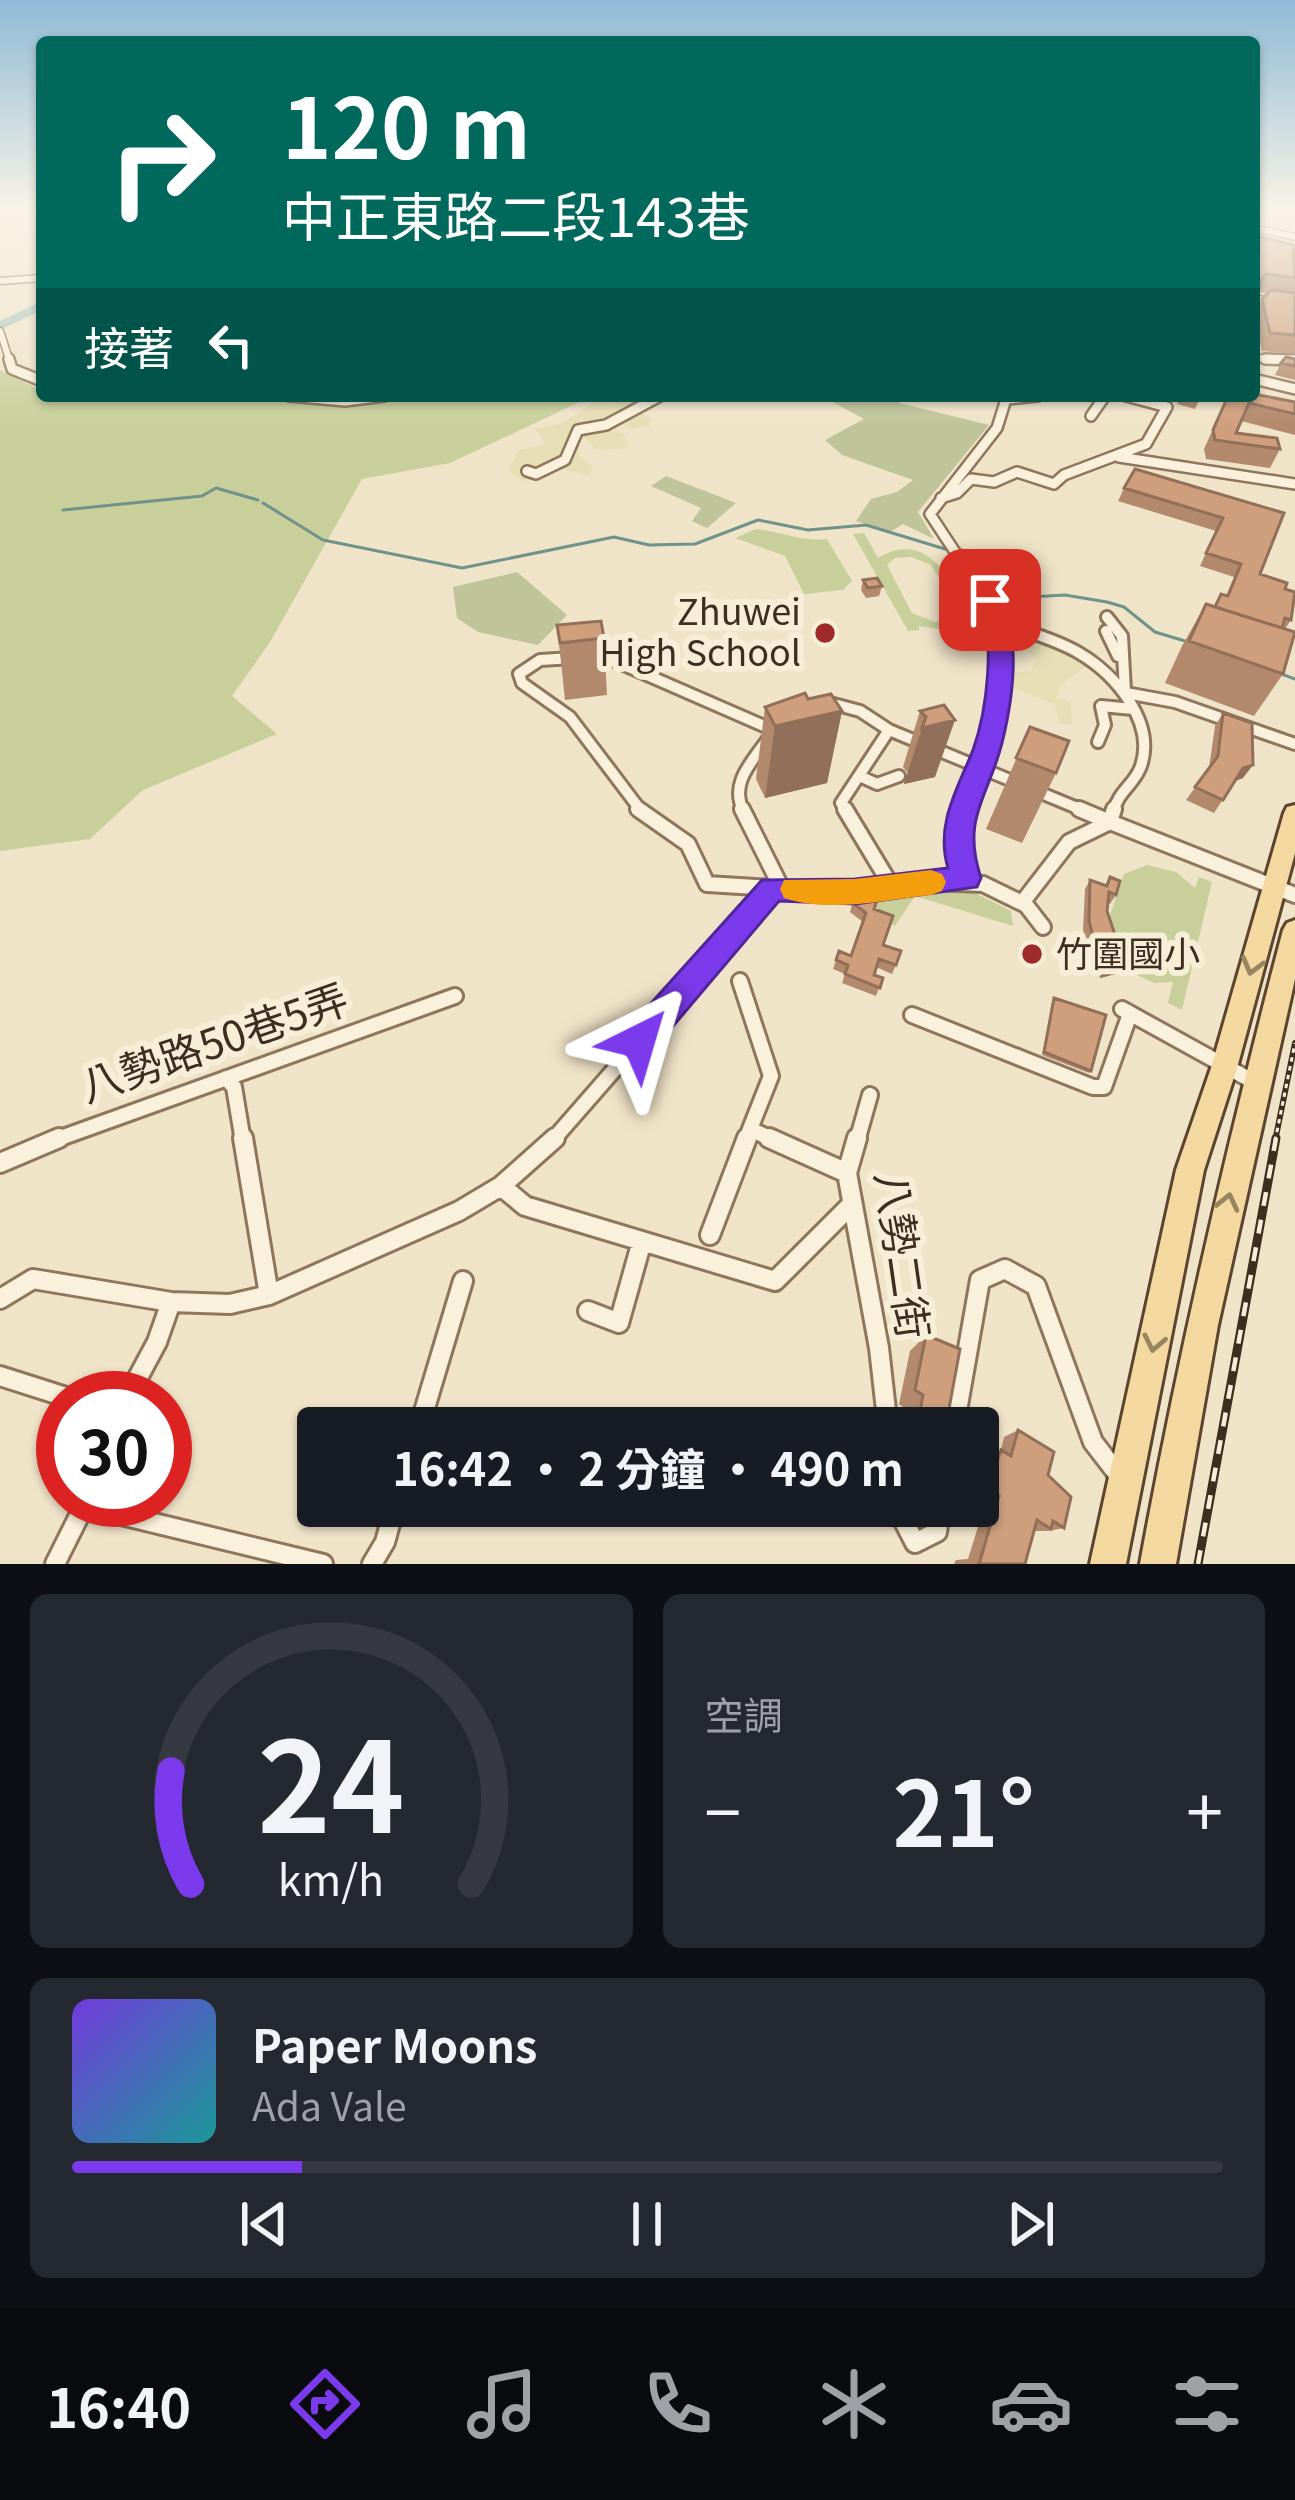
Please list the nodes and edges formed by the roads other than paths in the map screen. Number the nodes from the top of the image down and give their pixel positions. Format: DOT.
graph roads {
  1 [pos="1260,299"];
  2 [pos="1295,304"];
  3 [pos="0,331"];
  4 [pos="1260,358"];
  5 [pos="1295,360"];
  6 [pos="36,379"];
  7 [pos="1260,380"];
  8 [pos="1295,389"];
  9 [pos="649,402"];
  10 [pos="1007,402"];
  11 [pos="1100,402"];
  12 [pos="1151,402"];
  13 [pos="1090,416"];
  14 [pos="1115,456"];
  15 [pos="527,471"];
  16 [pos="1295,484"];
  17 [pos="941,498"];
  18 [pos="1107,616"];
  19 [pos="1000,622"];
  20 [pos="1106,632"];
  21 [pos="1122,662"];
  22 [pos="1126,693"];
  23 [pos="813,700"];
  24 [pos="1133,709"];
  25 [pos="786,715"];
  26 [pos="774,730"];
  27 [pos="890,730"];
  28 [pos="1098,742"];
  29 [pos="1295,744"];
  30 [pos="979,766"];
  31 [pos="898,776"];
  32 [pos="864,778"];
  33 [pos="1295,813"];
  34 [pos="1109,822"];
  35 [pos="966,878"];
  36 [pos="892,887"];
  37 [pos="777,889"];
  38 [pos="1285,890"];
  39 [pos="1025,899"];
  40 [pos="1043,927"];
  41 [pos="1295,930"];
  42 [pos="740,981"];
  43 [pos="455,996"];
  44 [pos="912,1015"];
  45 [pos="1224,1068"];
  46 [pos="226,1078"];
  47 [pos="1256,1083"];
  48 [pos="870,1095"];
  49 [pos="750,1129"];
  50 [pos="0,1163"];
  51 [pos="847,1173"];
  52 [pos="501,1186"];
  53 [pos="852,1204"];
  54 [pos="710,1234"];
  55 [pos="642,1240"];
  56 [pos="463,1281"];
  57 [pos="268,1294"];
  58 [pos="0,1299"];
  59 [pos="171,1302"];
  60 [pos="587,1311"];
  61 [pos="142,1371"];
  62 [pos="0,1376"];
  63 [pos="36,1387"];
  64 [pos="425,1407"];
  65 [pos="886,1407"];
  66 [pos="958,1407"];
  67 [pos="1125,1482"];
  68 [pos="74,1527"];
  69 [pos="179,1527"];
  70 [pos="389,1527"];
  71 [pos="906,1527"];
  72 [pos="938,1527"];
  73 [pos="55,1564"];
  74 [pos="322,1564"];
  75 [pos="372,1564"];
  76 [pos="1108,1564"];
  77 [pos="1157,1564"];
  1 -- 2 [label="street"];
  3 -- 6 [label="street"];
  4 -- 5 [label="street"];
  7 -- 8 [label="street"];
  9 -- 15 [label="street"];
  10 -- 17 [label="street"];
  11 -- 13 [label="street"];
  12 -- 14 [label="street"];
  14 -- 16 [label="street"];
  14 -- 17 [label="street"];
  17 -- 19 [label="street"];
  18 -- 21 [label="street"];
  19 -- 22 [label="street"];
  19 -- 30 [label="street"];
  20 -- 21 [label="street"];
  21 -- 22 [label="street"];
  22 -- 24 [label="street"];
  22 -- 29 [label="street"];
  23 -- 27 [label="street"];
  24 -- 28 [label="street"];
  24 -- 34 [label="street"];
  25 -- 26 [label="street"];
  26 -- 37 [label="street"];
  26 -- 37 [label="street"];
  27 -- 30 [label="street"];
  27 -- 36 [label="street"];
  30 -- 34 [label="street"];
  30 -- 35 [label="street"];
  31 -- 32 [label="street"];
  33 -- 38 [label="main road"];
  34 -- 38 [label="street"];
  34 -- 39 [label="street"];
  35 -- 36 [label="street"];
  35 -- 39 [label="street"];
  36 -- 37 [label="street"];
  37 -- 52 [label="street"];
  38 -- 45 [label="main road, one-way"];
  39 -- 40 [label="street"];
  41 -- 47 [label="main road"];
  42 -- 49 [label="street"];
  43 -- 46 [label="street, 八勢路50巷5弄"];
  44 -- 45 [label="street"];
  45 -- 47 [label="street"];
  45 -- 67 [label="main road, one-way"];
  46 -- 50 [label="street, 八勢路50巷5弄"];
  46 -- 57 [label="street"];
  77 -- 47 [label="main road, one-way"];
  48 -- 51 [label="street, 八勢二街"];
  49 -- 51 [label="street"];
  49 -- 54 [label="street"];
  51 -- 53 [label="street, 八勢二街"];
  52 -- 55 [label="street"];
  52 -- 57 [label="street"];
  53 -- 55 [label="street"];
  53 -- 65 [label="street, 八勢二街"];
  55 -- 60 [label="street"];
  56 -- 64 [label="street"];
  57 -- 59 [label="street"];
  58 -- 59 [label="street"];
  59 -- 61 [label="street"];
  62 -- 63 [label="street"];
  66 -- 67 [label="street, 八勢二街"];
  67 -- 76 [label="main road"];
  68 -- 73 [label="street"];
  69 -- 74 [label="street"];
  70 -- 75 [label="street"];
  71 -- 72 [label="street"];
}
